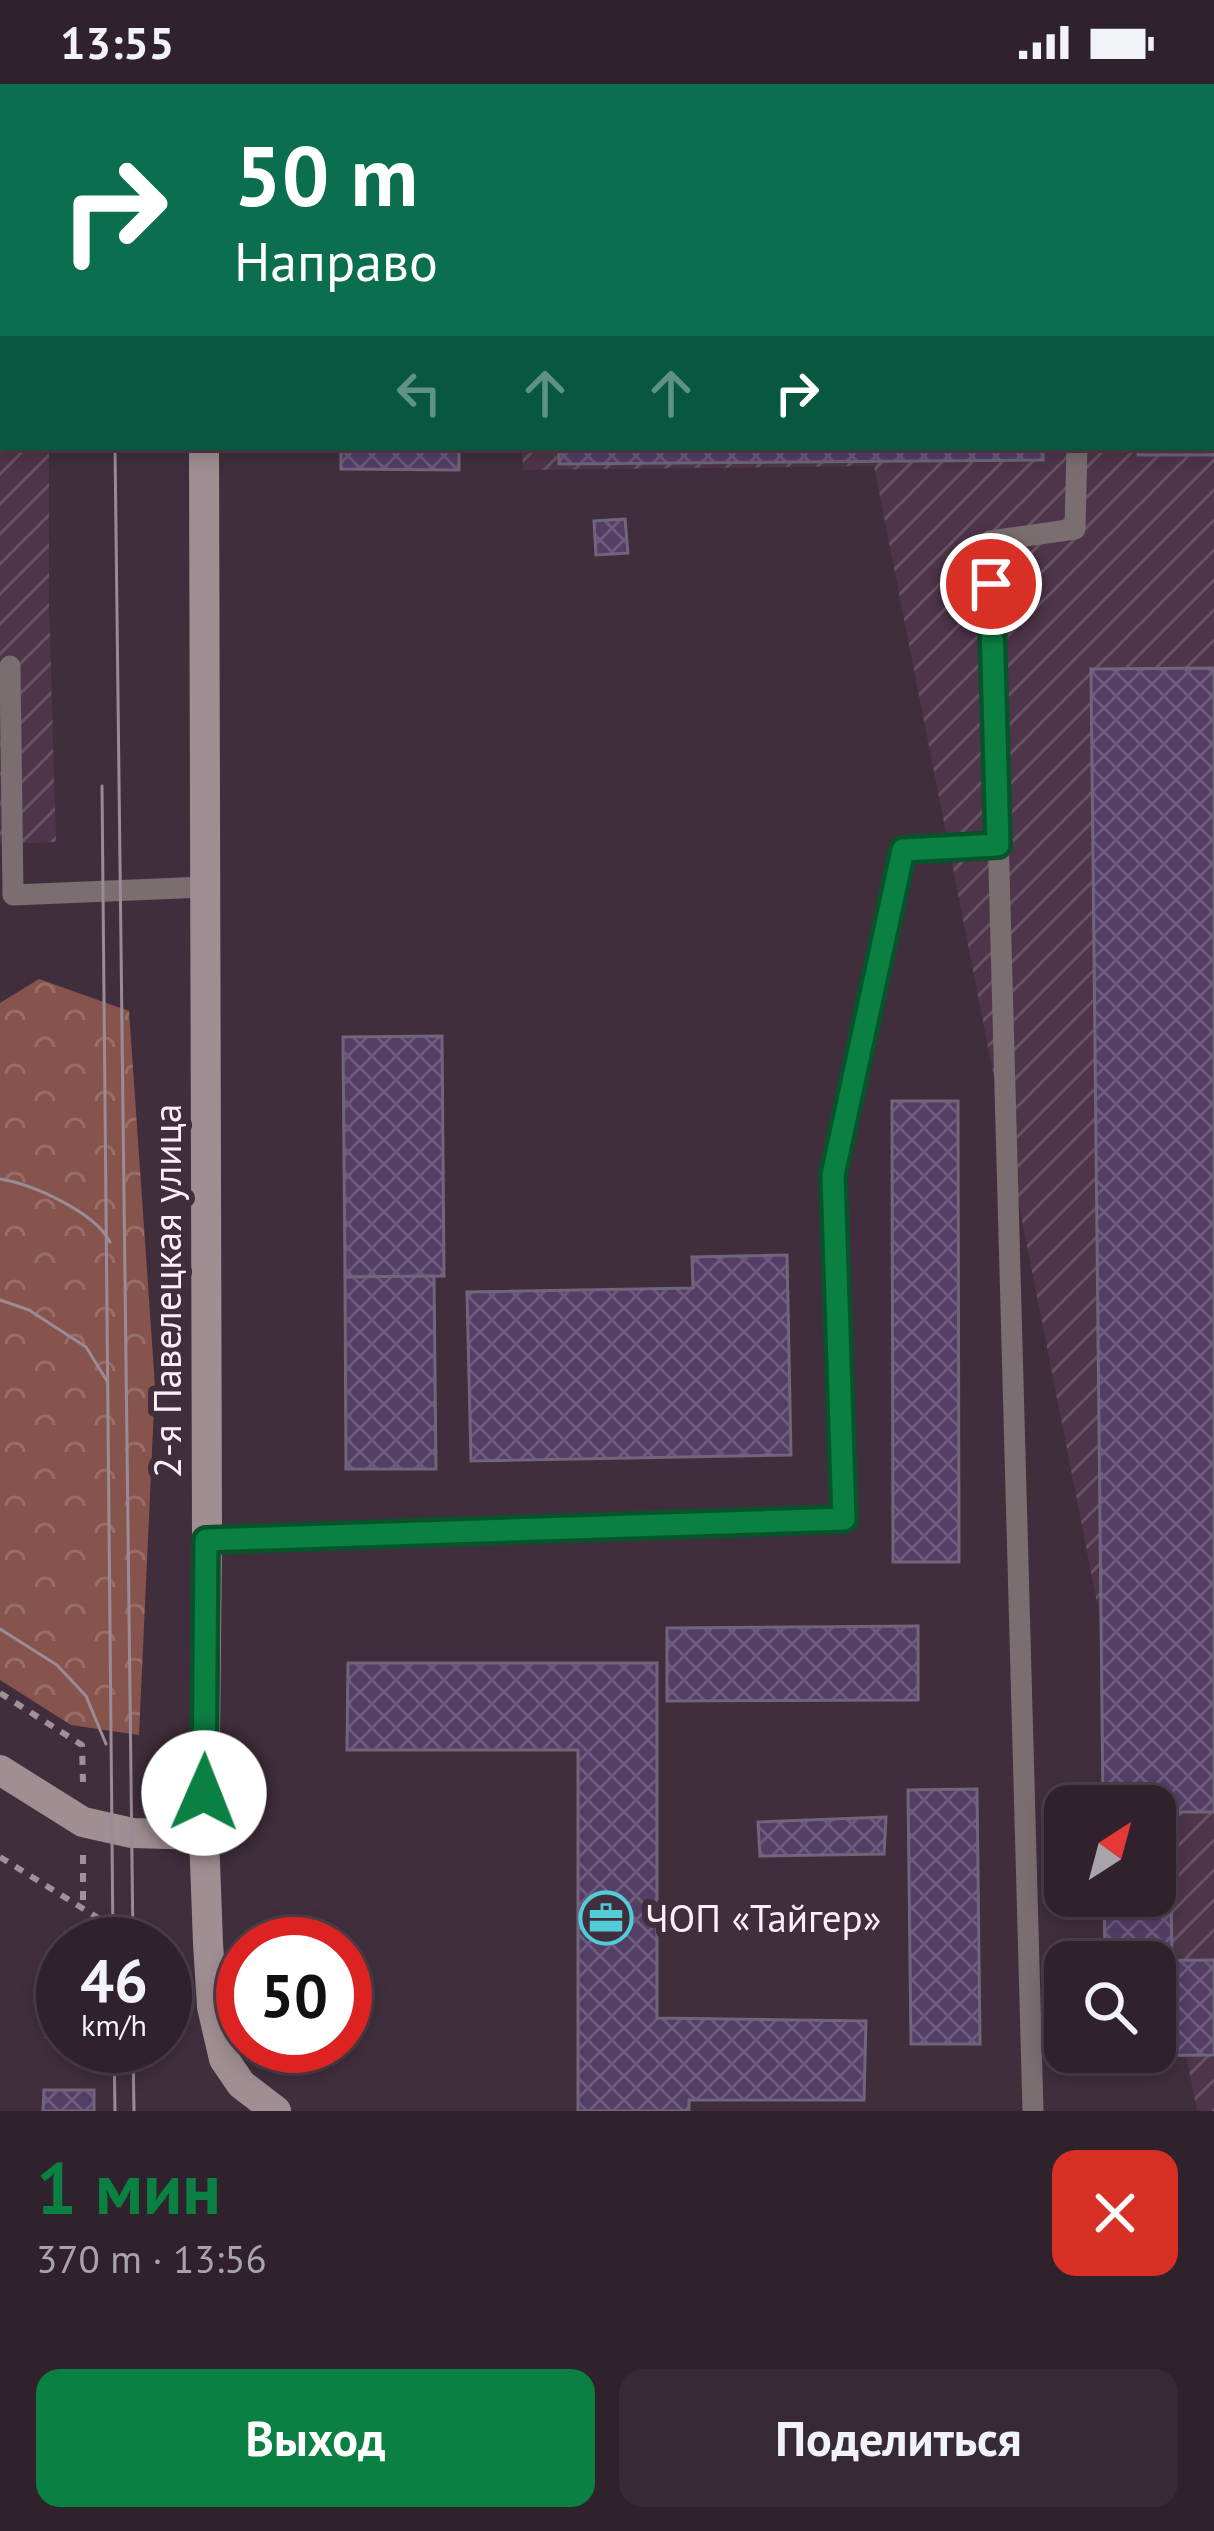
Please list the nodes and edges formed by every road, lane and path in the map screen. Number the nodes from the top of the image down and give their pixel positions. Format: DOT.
graph roads {
  1 [pos="204,450"];
  2 [pos="1077,450"];
  3 [pos="10,666"];
  4 [pos="998,845"];
  5 [pos="205,887"];
  6 [pos="206,1540"];
  7 [pos="0,1770"];
  8 [pos="204,1835"];
  9 [pos="0,1857"];
  10 [pos="96,1917"];
  11 [pos="266,2109"];
  12 [pos="1033,2111"];
  1 -- 5 [label="main road, 2-я Павелецкая улица"];
  2 -- 4 [label="lane"];
  3 -- 5 [label="lane"];
  4 -- 6 [label="lane"];
  4 -- 12 [label="lane"];
  5 -- 6 [label="main road, 2-я Павелецкая улица"];
  6 -- 8 [label="main road, 2-я Павелецкая улица"];
  7 -- 8 [label="main road"];
  8 -- 11 [label="main road, 2-я Павелецкая улица"];
  9 -- 10 [label="path"];
}
